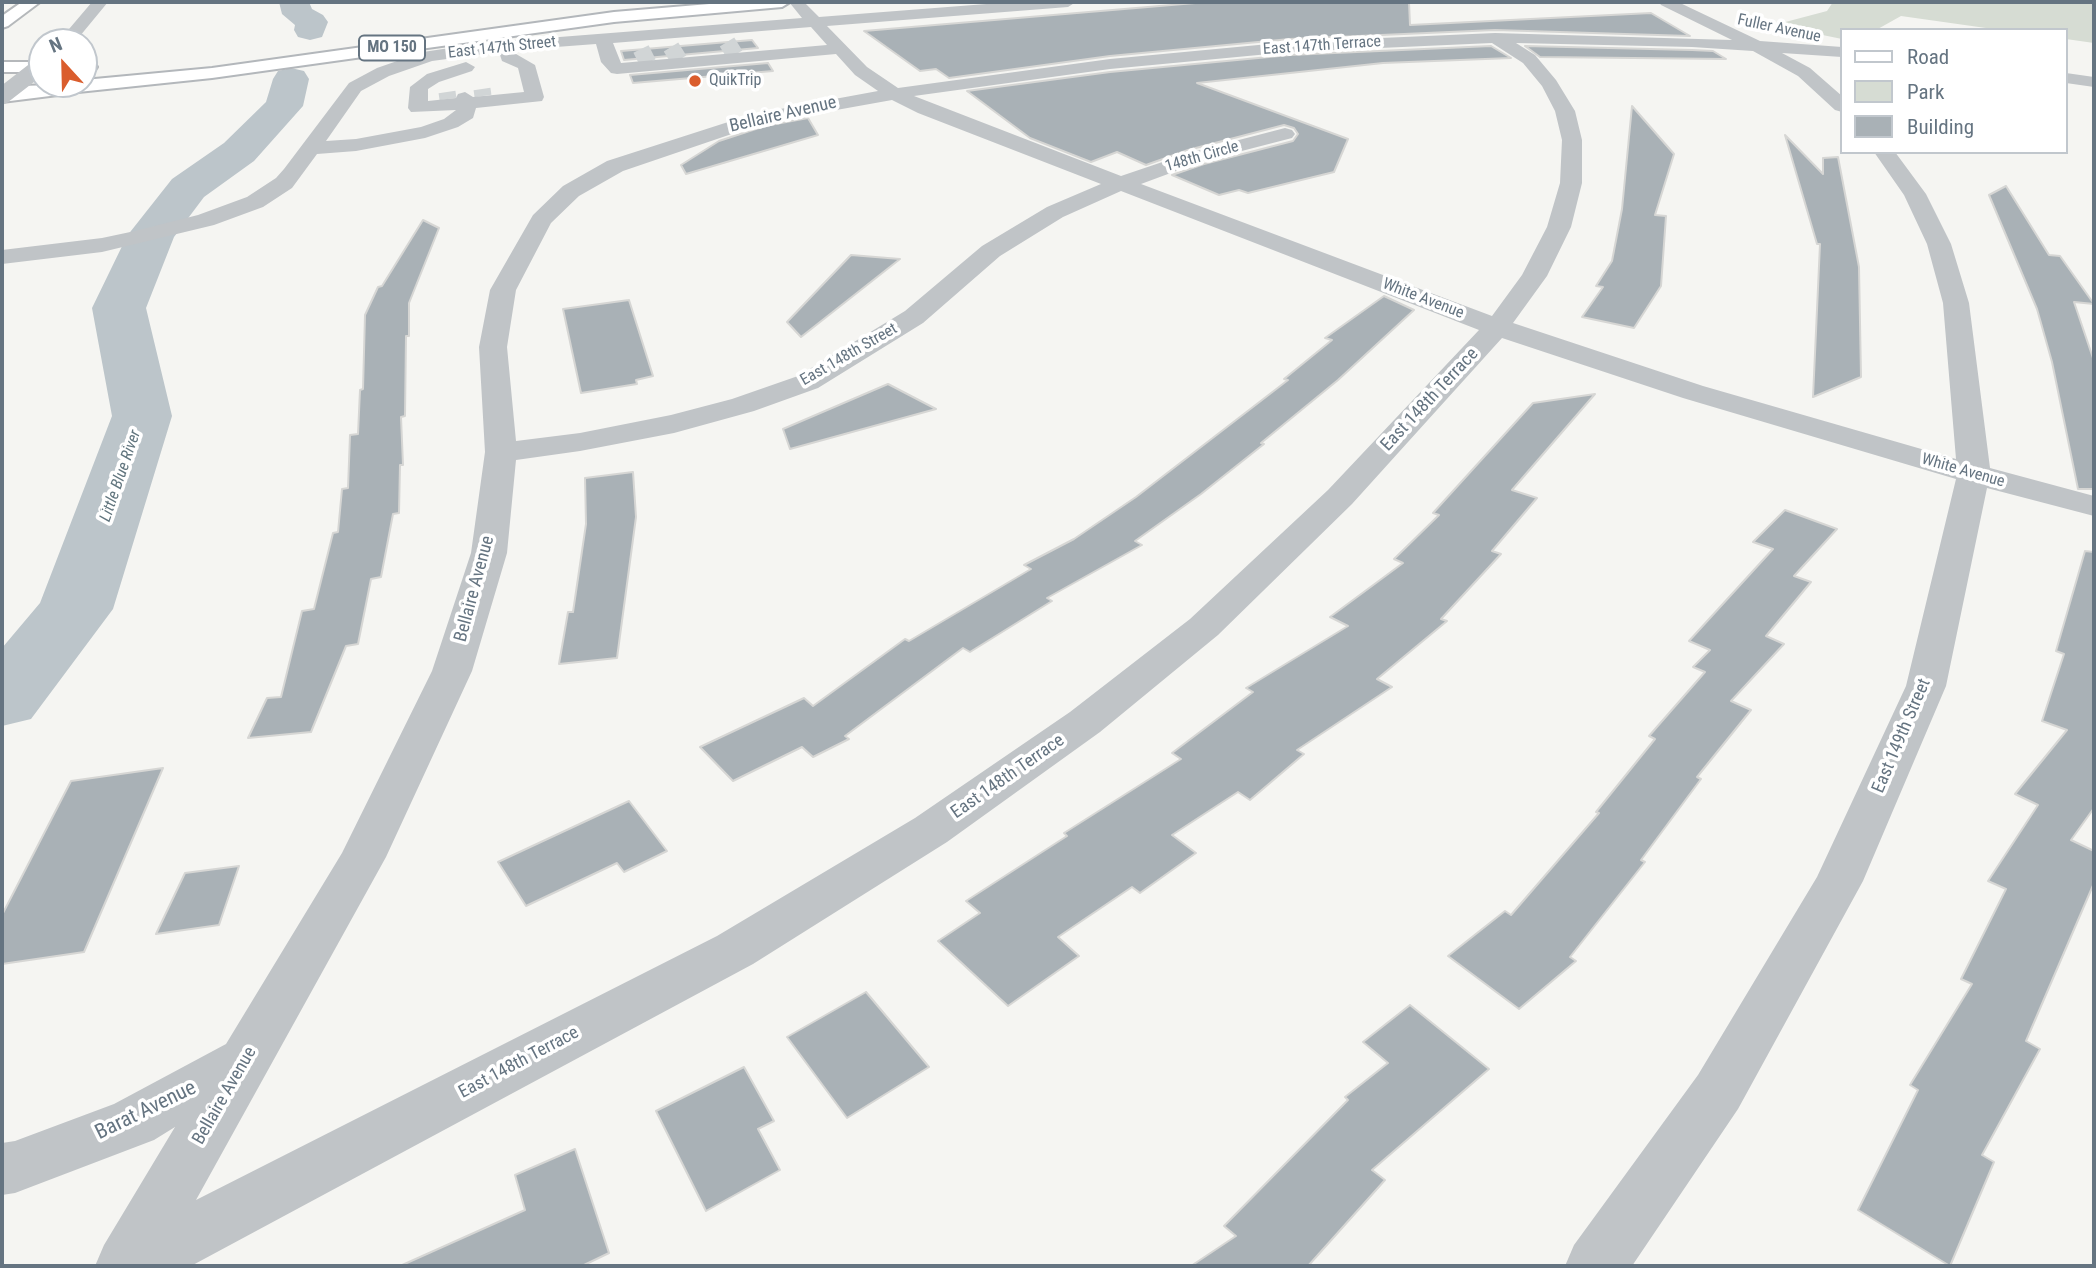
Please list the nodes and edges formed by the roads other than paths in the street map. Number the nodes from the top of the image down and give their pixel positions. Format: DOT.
graph roads {
  1 [pos="32,2"];
  2 [pos="100,2"];
  3 [pos="782,2"];
  4 [pos="796,2"];
  5 [pos="1068,2"];
  6 [pos="1670,3"];
  7 [pos="814,22"];
  8 [pos="2,23"];
  9 [pos="1750,23"];
  10 [pos="78,28"];
  11 [pos="1792,33"];
  12 [pos="1496,38"];
  13 [pos="1840,42"];
  14 [pos="605,44"];
  15 [pos="1753,45"];
  16 [pos="840,49"];
  17 [pos="508,52"];
  18 [pos="1840,52"];
  19 [pos="2,67"];
  20 [pos="28,68"];
  21 [pos="28,70"];
  22 [pos="2,75"];
  23 [pos="28,77"];
  24 [pos="2068,78"];
  25 [pos="2094,82"];
  26 [pos="476,92"];
  27 [pos="893,93"];
  28 [pos="2,95"];
  29 [pos="1840,104"];
  30 [pos="1285,134"];
  31 [pos="311,148"];
  32 [pos="1886,154"];
  33 [pos="1119,184"];
  34 [pos="2,257"];
  35 [pos="1497,327"];
  36 [pos="501,452"];
  37 [pos="1974,474"];
  38 [pos="2094,506"];
  39 [pos="247,1059"];
  40 [pos="2,1169"];
  41 [pos="128,1266"];
  42 [pos="1597,1266"];
  1 -- 8 [label="main road"];
  2 -- 10 [label="street"];
  3 -- 28 [label="main road, MO 150"];
  4 -- 7 [label="street, White Avenue"];
  5 -- 7 [label="street, East 147th Street"];
  6 -- 9 [label="street, Fuller Avenue"];
  6 -- 15 [label="street, Fuller Avenue"];
  7 -- 14 [label="street, East 147th Street"];
  7 -- 16 [label="street, White Avenue"];
  11 -- 13 [label="street, Fuller Avenue"];
  12 -- 15 [label="street, East 147th Terrace"];
  12 -- 27 [label="street, East 147th Terrace"];
  12 -- 35 [label="street, East 148th Terrace"];
  14 -- 16 [label="street"];
  14 -- 17 [label="street, East 147th Street"];
  15 -- 18 [label="street, Fuller Avenue"];
  15 -- 29 [label="street"];
  16 -- 27 [label="street, White Avenue"];
  17 -- 26 [label="street"];
  17 -- 26 [label="street"];
  17 -- 31 [label="street, East 147th Street"];
  19 -- 20 [label="main road"];
  21 -- 22 [label="main road"];
  23 -- 28 [label="street, bridge"];
  24 -- 25 [label="street"];
  26 -- 31 [label="street"];
  27 -- 33 [label="street, White Avenue"];
  27 -- 36 [label="street, Bellaire Avenue"];
  30 -- 33 [label="street, 148th Circle"];
  31 -- 34 [label="street, East 147th Street"];
  32 -- 37 [label="street, East 149th Street"];
  33 -- 35 [label="street, White Avenue"];
  33 -- 36 [label="street, East 148th Street"];
  35 -- 37 [label="street, White Avenue"];
  35 -- 41 [label="street, East 148th Terrace"];
  36 -- 39 [label="street, Bellaire Avenue"];
  37 -- 38 [label="street, White Avenue"];
  37 -- 42 [label="street, East 149th Street"];
  39 -- 40 [label="street, Barat Avenue"];
  39 -- 41 [label="street, Bellaire Avenue"];
}
